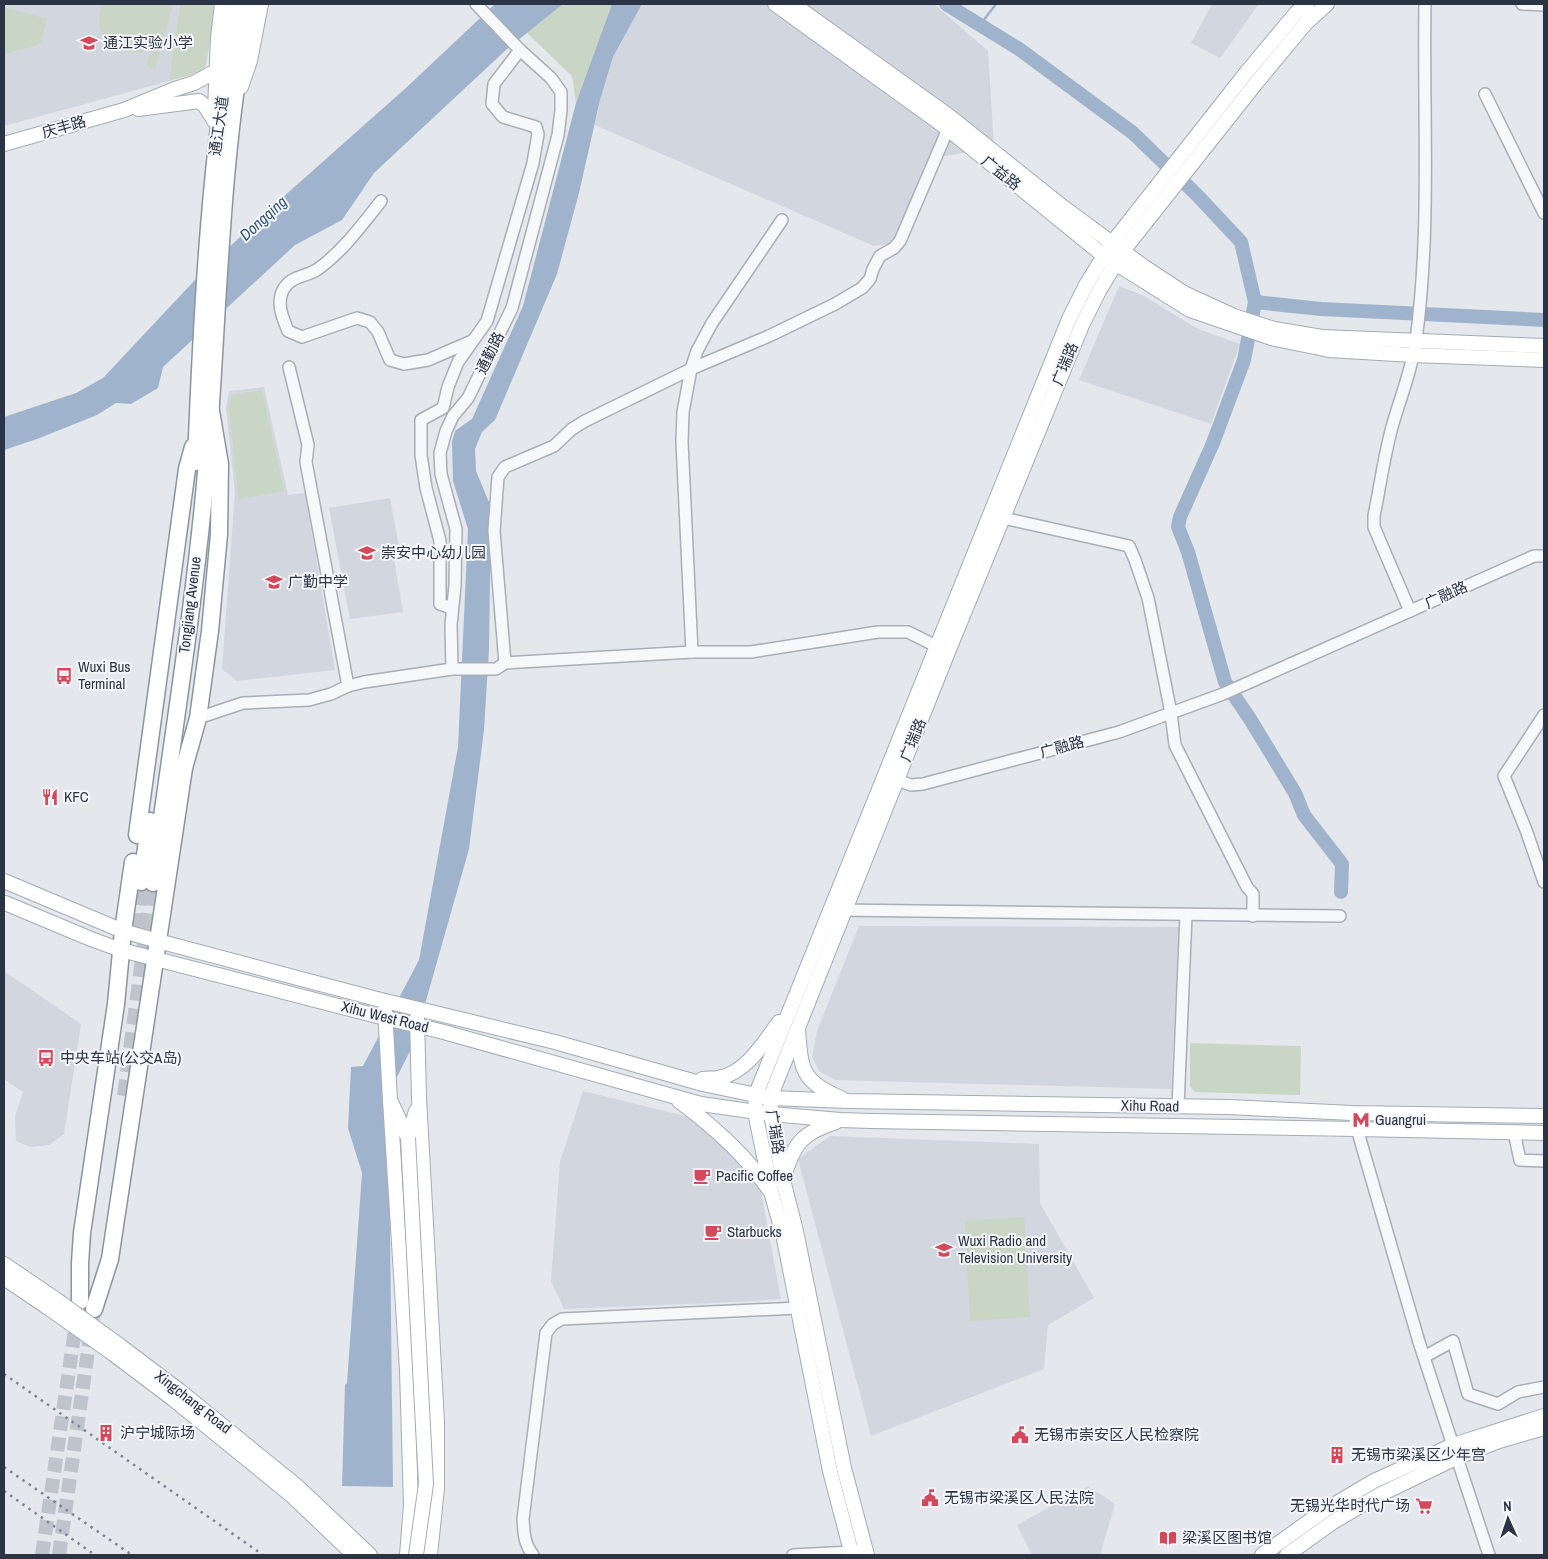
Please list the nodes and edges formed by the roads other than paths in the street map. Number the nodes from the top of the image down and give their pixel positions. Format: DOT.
graph roads {
  1 [pos="222,4"];
  2 [pos="237,4"];
  3 [pos="250,4"];
  4 [pos="260,4"];
  5 [pos="476,4"];
  6 [pos="775,4"];
  7 [pos="792,4"];
  8 [pos="1307,4"];
  9 [pos="1327,4"];
  10 [pos="1425,4"];
  11 [pos="1522,4"];
  12 [pos="1544,4"];
  13 [pos="230,49"];
  14 [pos="520,50"];
  15 [pos="216,71"];
  16 [pos="1485,94"];
  17 [pos="234,95"];
  18 [pos="124,110"];
  19 [pos="948,123"];
  20 [pos="216,126"];
  21 [pos="4,144"];
  22 [pos="1194,152"];
  23 [pos="382,201"];
  24 [pos="1544,213"];
  25 [pos="782,220"];
  26 [pos="1118,247"];
  27 [pos="1109,260"];
  28 [pos="500,278"];
  29 [pos="519,283"];
  30 [pos="1234,321"];
  31 [pos="216,327"];
  32 [pos="201,339"];
  33 [pos="472,341"];
  34 [pos="1544,346"];
  35 [pos="1415,348"];
  36 [pos="1544,360"];
  37 [pos="289,367"];
  38 [pos="691,369"];
  39 [pos="211,411"];
  40 [pos="198,428"];
  41 [pos="1002,518"];
  42 [pos="1544,556"];
  43 [pos="452,608"];
  44 [pos="1410,611"];
  45 [pos="942,649"];
  46 [pos="692,652"];
  47 [pos="501,666"];
  48 [pos="452,669"];
  49 [pos="348,686"];
  50 [pos="1171,713"];
  51 [pos="1544,715"];
  52 [pos="198,718"];
  53 [pos="898,780"];
  54 [pos="4,881"];
  55 [pos="1544,882"];
  56 [pos="5,903"];
  57 [pos="831,909"];
  58 [pos="846,910"];
  59 [pos="1186,916"];
  60 [pos="1253,916"];
  61 [pos="1340,916"];
  62 [pos="123,931"];
  63 [pos="158,941"];
  64 [pos="121,950"];
  65 [pos="156,957"];
  66 [pos="128,990"];
  67 [pos="381,1000"];
  68 [pos="791,1006"];
  69 [pos="417,1008"];
  70 [pos="381,1017"];
  71 [pos="417,1026"];
  72 [pos="798,1026"];
  73 [pos="686,1079"];
  74 [pos="756,1094"];
  75 [pos="125,1096"];
  76 [pos="672,1096"];
  77 [pos="419,1098"];
  78 [pos="770,1098"];
  79 [pos="390,1100"];
  80 [pos="849,1101"];
  81 [pos="1178,1107"];
  82 [pos="755,1112"];
  83 [pos="1352,1113"];
  84 [pos="770,1114"];
  85 [pos="1544,1116"];
  86 [pos="840,1120"];
  87 [pos="1357,1129"];
  88 [pos="1514,1132"];
  89 [pos="1544,1133"];
  90 [pos="408,1138"];
  91 [pos="1544,1161"];
  92 [pos="783,1180"];
  93 [pos="772,1195"];
  94 [pos="4,1264"];
  95 [pos="4,1278"];
  96 [pos="50,1302"];
  97 [pos="798,1308"];
  98 [pos="115,1349"];
  99 [pos="1424,1357"];
  100 [pos="1544,1387"];
  101 [pos="1544,1416"];
  102 [pos="1544,1428"];
  103 [pos="1456,1451"];
  104 [pos="859,1553"];
  105 [pos="354,1555"];
  106 [pos="370,1555"];
  107 [pos="407,1555"];
  108 [pos="416,1555"];
  109 [pos="430,1555"];
  110 [pos="533,1555"];
  111 [pos="793,1555"];
  112 [pos="1262,1555"];
  113 [pos="1287,1555"];
  114 [pos="1489,1555"];
  1 -- 15 [label="main road"];
  2 -- 13 [label="highway, 通江大道"];
  3 -- 17 [label="highway, 通江大道"];
  4 -- 17 [label="main road"];
  5 -- 14 [label="street, 通勤路"];
  6 -- 19 [label="main road, 广益路"];
  7 -- 19 [label="main road, 广益路"];
  8 -- 22 [label="main road, 广瑞路"];
  9 -- 22 [label="main road, 广瑞路"];
  10 -- 35 [label="street"];
  11 -- 12 [label="street"];
  13 -- 15 [label="main road"];
  13 -- 20 [label="highway, 通江大道"];
  14 -- 28 [label="street"];
  14 -- 29 [label="street, 通勤路"];
  15 -- 18 [label="main road"];
  15 -- 20 [label="main road"];
  16 -- 24 [label="street"];
  17 -- 31 [label="highway, 通江大道"];
  18 -- 20 [label="main road"];
  18 -- 21 [label="main road, 庆丰路"];
  19 -- 26 [label="main road, 广益路"];
  19 -- 27 [label="main road, 广益路"];
  19 -- 38 [label="street"];
  20 -- 32 [label="highway, 通江大道"];
  22 -- 26 [label="main road, 广瑞路"];
  23 -- 33 [label="street"];
  25 -- 38 [label="street"];
  26 -- 27 [label="main road, 广瑞路"];
  26 -- 30 [label="main road, 广益路"];
  27 -- 30 [label="main road, 广益路"];
  27 -- 41 [label="main road, 广瑞路"];
  27 -- 45 [label="main road, 广瑞路"];
  28 -- 29 [label="street"];
  28 -- 33 [label="street"];
  29 -- 43 [label="street, 通勤路"];
  30 -- 35 [label="main road"];
  31 -- 39 [label="highway, Tongjiang Avenue"];
  32 -- 40 [label="highway, Tongjiang Avenue"];
  33 -- 43 [label="street"];
  34 -- 35 [label="main road"];
  35 -- 36 [label="main road"];
  35 -- 44 [label="street"];
  37 -- 49 [label="street"];
  38 -- 46 [label="street"];
  38 -- 47 [label="street"];
  39 -- 40 [label="highway, Tongjiang Avenue"];
  39 -- 52 [label="highway"];
  40 -- 62 [label="highway"];
  41 -- 45 [label="main road, 广瑞路"];
  41 -- 50 [label="street"];
  42 -- 44 [label="street, 广融路"];
  43 -- 48 [label="street, 通勤路"];
  44 -- 50 [label="street, 广融路"];
  45 -- 46 [label="street"];
  45 -- 53 [label="main road, 广瑞路"];
  45 -- 57 [label="main road, 广瑞路"];
  46 -- 47 [label="street"];
  47 -- 48 [label="street"];
  48 -- 49 [label="street"];
  49 -- 52 [label="street"];
  50 -- 53 [label="street, 广融路"];
  50 -- 60 [label="street"];
  51 -- 55 [label="street"];
  52 -- 63 [label="highway"];
  53 -- 58 [label="main road, 广瑞路"];
  54 -- 62 [label="main road, Xihu West Road"];
  56 -- 64 [label="main road, Xihu West Road"];
  57 -- 58 [label="street"];
  57 -- 68 [label="main road, 广瑞路"];
  58 -- 59 [label="street"];
  58 -- 72 [label="main road, 广瑞路"];
  59 -- 60 [label="street"];
  59 -- 81 [label="street"];
  60 -- 61 [label="street"];
  62 -- 63 [label="main road, Xihu West Road"];
  62 -- 64 [label="highway"];
  63 -- 65 [label="highway"];
  63 -- 67 [label="main road, Xihu West Road"];
  64 -- 65 [label="main road, Xihu West Road"];
  64 -- 66 [label="highway"];
  65 -- 70 [label="main road, Xihu West Road"];
  65 -- 75 [label="highway"];
  67 -- 69 [label="main road, Xihu West Road"];
  67 -- 70 [label="main road"];
  68 -- 73 [label="main road"];
  68 -- 74 [label="main road, 广瑞路"];
  69 -- 71 [label="main road"];
  69 -- 73 [label="main road, Xihu West Road"];
  70 -- 71 [label="main road, Xihu West Road"];
  70 -- 79 [label="main road"];
  71 -- 76 [label="main road, Xihu West Road"];
  71 -- 77 [label="main road"];
  72 -- 78 [label="main road, 广瑞路"];
  72 -- 80 [label="main road"];
  73 -- 74 [label="main road, Xihu West Road"];
  74 -- 78 [label="main road, Xihu Road"];
  74 -- 82 [label="main road, 广瑞路"];
  76 -- 82 [label="main road, Xihu West Road"];
  76 -- 93 [label="main road"];
  77 -- 90 [label="main road"];
  77 -- 109 [label="main road"];
  78 -- 80 [label="main road, Xihu Road"];
  78 -- 84 [label="main road, 广瑞路"];
  79 -- 90 [label="main road"];
  79 -- 107 [label="main road"];
  80 -- 81 [label="main road, Xihu Road"];
  81 -- 83 [label="main road, Xihu Road"];
  82 -- 84 [label="main road, Xihu West Road"];
  82 -- 93 [label="main road, 广瑞路"];
  83 -- 85 [label="main road, Xihu Road"];
  83 -- 87 [label="street"];
  84 -- 86 [label="main road, Xihu Road"];
  84 -- 92 [label="main road, 广瑞路"];
  86 -- 87 [label="main road, Xihu Road"];
  86 -- 92 [label="main road"];
  87 -- 88 [label="main road, Xihu Road"];
  87 -- 99 [label="street"];
  88 -- 89 [label="main road, Xihu Road"];
  88 -- 91 [label="street"];
  90 -- 108 [label="main road, bridge"];
  92 -- 104 [label="main road, 广瑞路"];
  93 -- 97 [label="main road, 广瑞路"];
  94 -- 96 [label="main road, Xingchang Road"];
  95 -- 96 [label="main road, Xingchang Road"];
  96 -- 98 [label="main road, Xingchang Road, bridge"];
  97 -- 104 [label="main road, 广瑞路"];
  97 -- 110 [label="street"];
  98 -- 105 [label="main road, Xingchang Road"];
  98 -- 106 [label="main road, Xingchang Road"];
  99 -- 100 [label="street"];
  99 -- 103 [label="street"];
  101 -- 103 [label="main road"];
  102 -- 103 [label="main road"];
  103 -- 112 [label="main road"];
  103 -- 113 [label="main road"];
  103 -- 114 [label="street"];
  104 -- 111 [label="street"];
}
